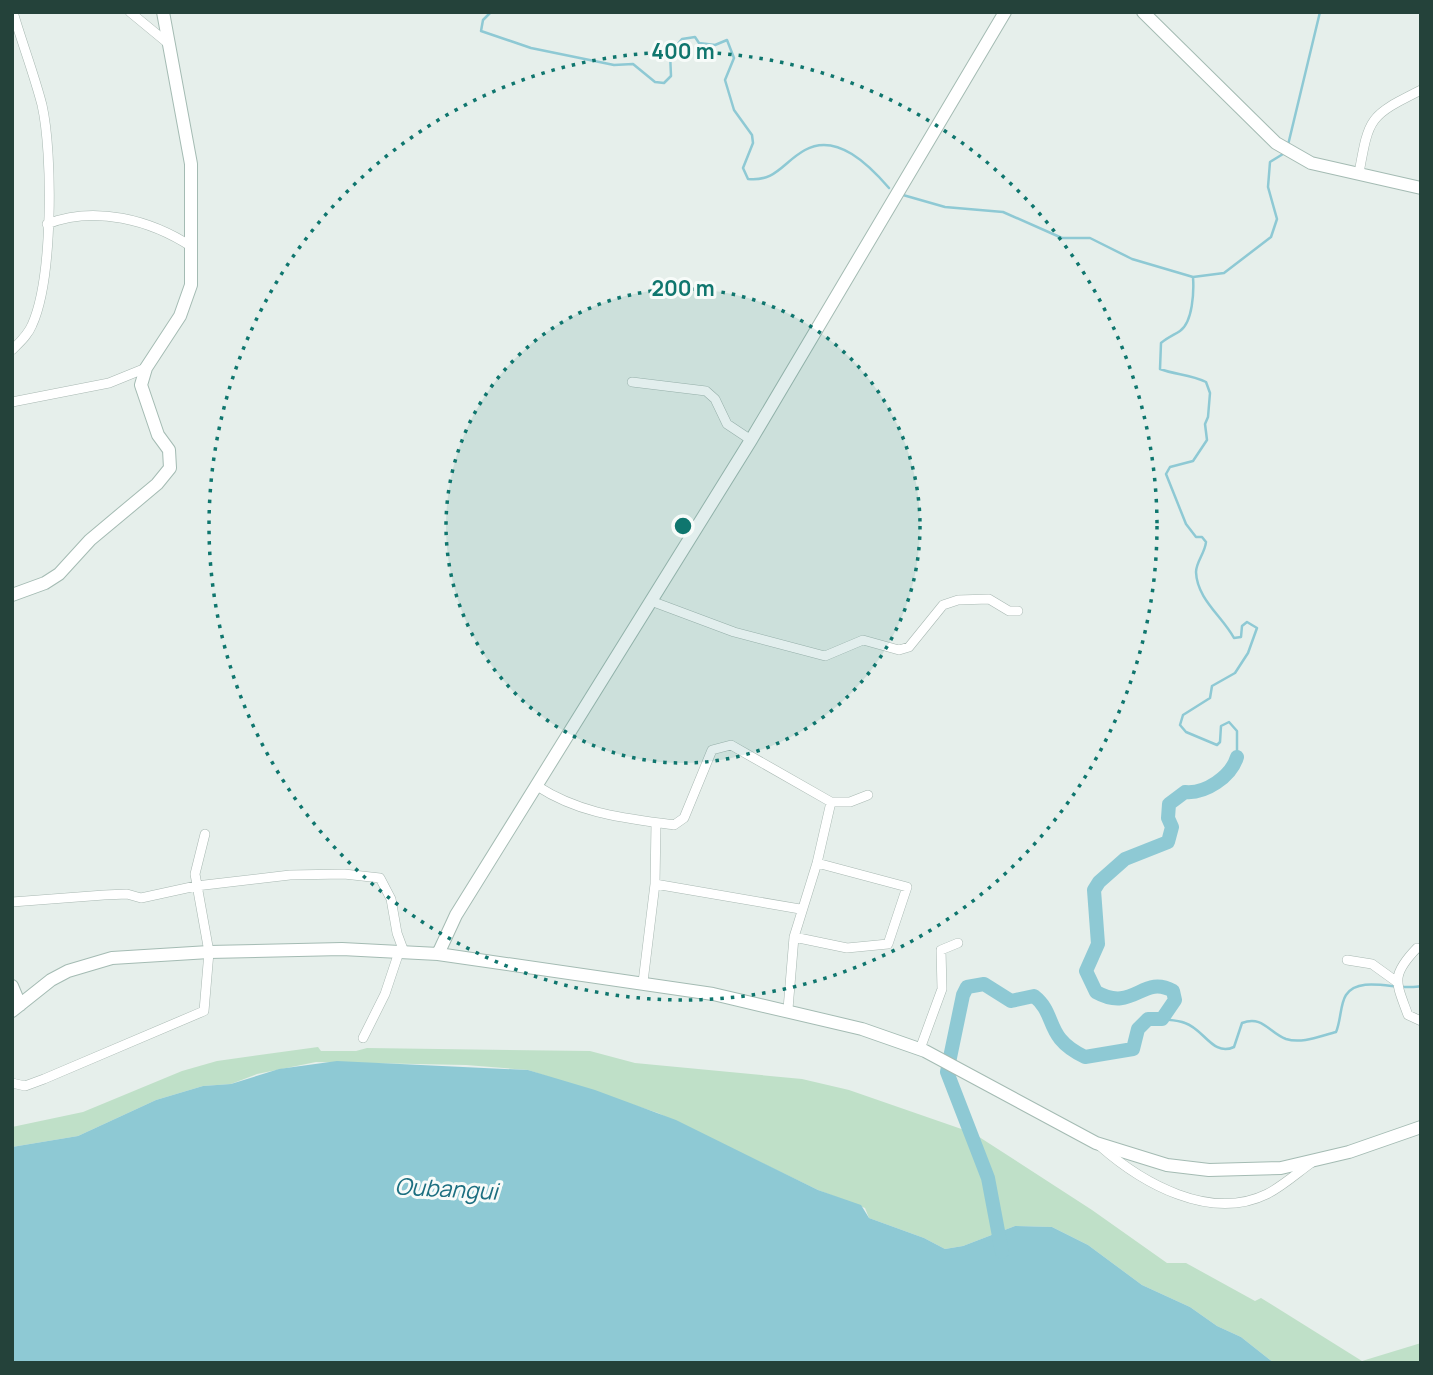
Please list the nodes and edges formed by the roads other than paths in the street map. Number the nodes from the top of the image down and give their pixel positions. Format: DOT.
graph roads {
  1 [pos="13,12"];
  2 [pos="130,12"];
  3 [pos="163,12"];
  4 [pos="1005,12"];
  5 [pos="1143,12"];
  6 [pos="170,45"];
  7 [pos="1421,90"];
  8 [pos="1359,173"];
  9 [pos="1421,188"];
  10 [pos="47,224"];
  11 [pos="192,247"];
  12 [pos="12,350"];
  13 [pos="146,368"];
  14 [pos="632,382"];
  15 [pos="12,402"];
  16 [pos="751,440"];
  17 [pos="12,595"];
  18 [pos="651,601"];
  19 [pos="1018,611"];
  20 [pos="537,786"];
  21 [pos="868,795"];
  22 [pos="831,802"];
  23 [pos="656,823"];
  24 [pos="205,834"];
  25 [pos="817,863"];
  26 [pos="655,884"];
  27 [pos="196,886"];
  28 [pos="12,902"];
  29 [pos="800,909"];
  30 [pos="794,937"];
  31 [pos="958,943"];
  32 [pos="1417,948"];
  33 [pos="209,952"];
  34 [pos="402,952"];
  35 [pos="438,954"];
  36 [pos="1347,960"];
  37 [pos="643,982"];
  38 [pos="1397,982"];
  39 [pos="12,986"];
  40 [pos="16,1008"];
  41 [pos="788,1009"];
  42 [pos="1421,1021"];
  43 [pos="363,1038"];
  44 [pos="922,1050"];
  45 [pos="12,1083"];
  46 [pos="1421,1127"];
  47 [pos="1096,1143"];
  48 [pos="1312,1162"];
  1 -- 10 [label="street"];
  2 -- 6 [label="street"];
  3 -- 6 [label="street"];
  4 -- 16 [label="street"];
  5 -- 8 [label="street"];
  6 -- 11 [label="street"];
  7 -- 8 [label="street"];
  8 -- 9 [label="street"];
  10 -- 11 [label="street"];
  10 -- 12 [label="street"];
  11 -- 13 [label="street"];
  13 -- 15 [label="street"];
  13 -- 17 [label="street"];
  14 -- 16 [label="street"];
  16 -- 18 [label="street"];
  18 -- 19 [label="street"];
  18 -- 20 [label="street"];
  20 -- 23 [label="street"];
  20 -- 35 [label="street"];
  21 -- 22 [label="street"];
  22 -- 23 [label="street"];
  22 -- 25 [label="street"];
  23 -- 26 [label="street"];
  24 -- 27 [label="street"];
  25 -- 29 [label="street"];
  25 -- 30 [label="street"];
  26 -- 29 [label="street"];
  26 -- 37 [label="street"];
  27 -- 28 [label="street"];
  27 -- 33 [label="street"];
  27 -- 34 [label="street"];
  29 -- 30 [label="street"];
  30 -- 41 [label="street"];
  31 -- 44 [label="street"];
  32 -- 38 [label="street"];
  33 -- 34 [label="street"];
  33 -- 40 [label="street"];
  33 -- 45 [label="street"];
  34 -- 35 [label="street"];
  34 -- 43 [label="street"];
  35 -- 37 [label="street"];
  36 -- 38 [label="street"];
  37 -- 41 [label="street"];
  38 -- 42 [label="street"];
  39 -- 40 [label="street"];
  41 -- 44 [label="street"];
  44 -- 47 [label="street"];
  46 -- 48 [label="street"];
  47 -- 48 [label="street"];
  47 -- 48 [label="street"];
}
